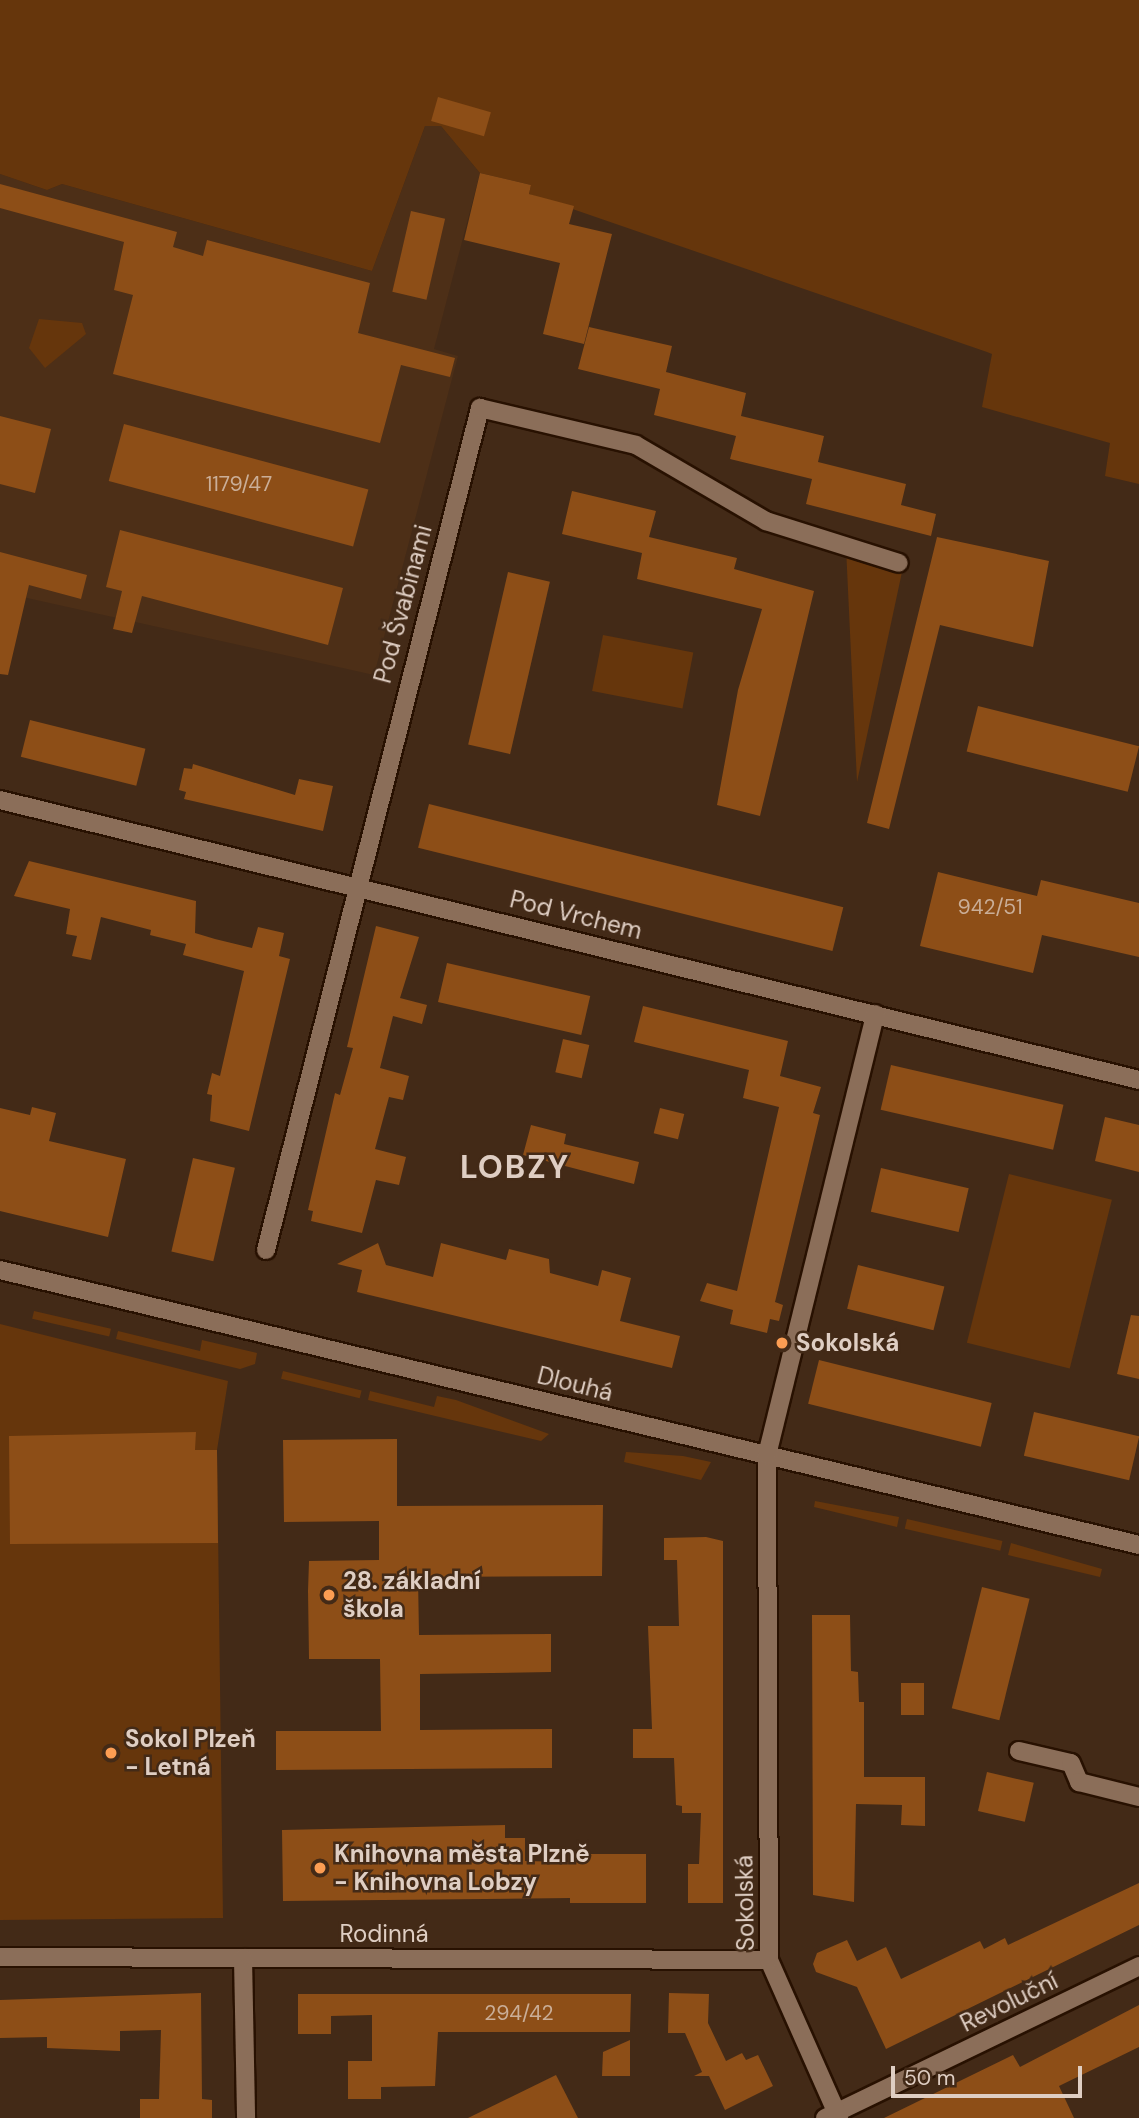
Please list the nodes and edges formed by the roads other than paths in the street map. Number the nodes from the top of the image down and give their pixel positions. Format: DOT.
graph roads {
  1 [pos="899,563"];
  2 [pos="0,800"];
  3 [pos="356,886"];
  4 [pos="875,1014"];
  5 [pos="1139,1080"];
  6 [pos="266,1250"];
  7 [pos="0,1270"];
  8 [pos="768,1455"];
  9 [pos="1139,1545"];
  10 [pos="1019,1751"];
  11 [pos="1139,1797"];
  12 [pos="0,1957"];
  13 [pos="243,1958"];
  14 [pos="769,1960"];
  15 [pos="1139,1966"];
  16 [pos="834,2116"];
  17 [pos="246,2118"];
  1 -- 3 [label="street, Pod Švabinami"];
  2 -- 3 [label="street, Pod Vrchem"];
  3 -- 4 [label="street, Pod Vrchem"];
  3 -- 6 [label="street, Pod Švabinami"];
  4 -- 5 [label="street, Pod Vrchem"];
  4 -- 8 [label="street, Sokolská"];
  7 -- 8 [label="street, Dlouhá"];
  8 -- 9 [label="street, Dlouhá"];
  8 -- 14 [label="street, Sokolská"];
  10 -- 11 [label="street"];
  12 -- 13 [label="street, Rodinná"];
  13 -- 14 [label="street, Rodinná"];
  13 -- 17 [label="street"];
  14 -- 16 [label="street, Sokolská"];
  15 -- 16 [label="street, Revoluční"];
}
